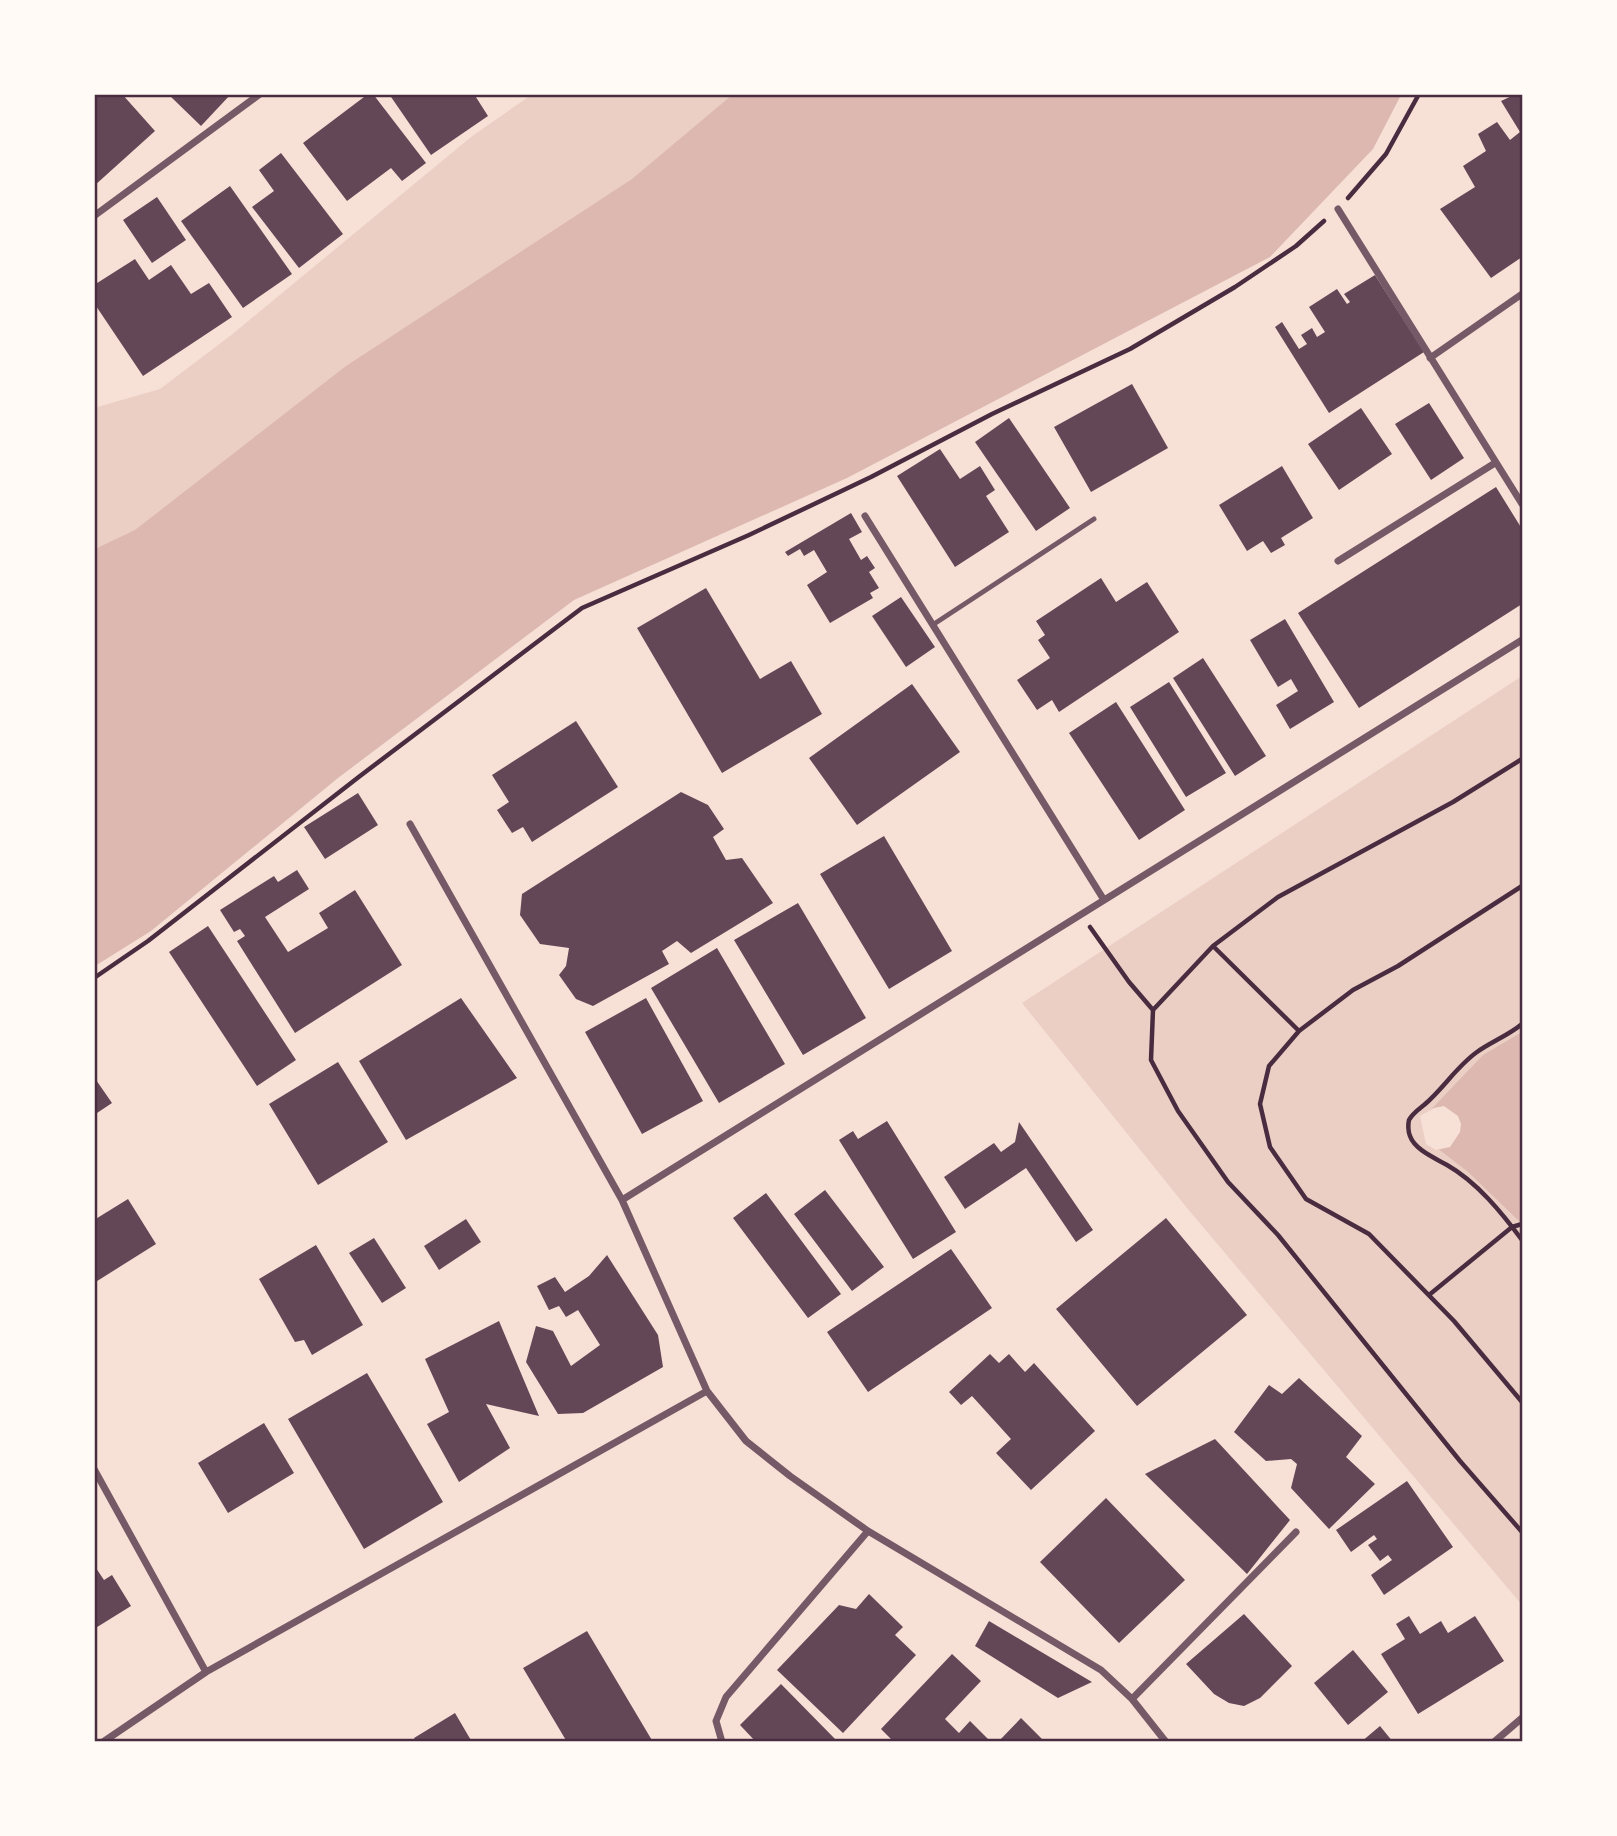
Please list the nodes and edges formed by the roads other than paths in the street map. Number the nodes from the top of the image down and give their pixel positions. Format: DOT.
graph roads {
  1 [pos="260,94"];
  2 [pos="1338,209"];
  3 [pos="94,216"];
  4 [pos="1522,294"];
  5 [pos="1430,358"];
  6 [pos="1495,463"];
  7 [pos="1522,504"];
  8 [pos="866,516"];
  9 [pos="1094,519"];
  10 [pos="1338,561"];
  11 [pos="934,624"];
  12 [pos="1522,640"];
  13 [pos="410,824"];
  14 [pos="1104,900"];
  15 [pos="622,1200"];
  16 [pos="707,1391"];
  17 [pos="94,1469"];
  18 [pos="868,1531"];
  19 [pos="1296,1532"];
  20 [pos="206,1672"];
  21 [pos="1132,1699"];
  22 [pos="1522,1718"];
  23 [pos="103,1741"];
  24 [pos="722,1741"];
  25 [pos="1166,1741"];
  26 [pos="1494,1741"];
  1 -- 3 [label="street"];
  2 -- 5 [label="street"];
  4 -- 5 [label="street"];
  5 -- 6 [label="street"];
  6 -- 7 [label="street"];
  6 -- 10 [label="street"];
  8 -- 11 [label="street"];
  9 -- 11 [label="lane"];
  11 -- 14 [label="street"];
  12 -- 14 [label="street"];
  13 -- 15 [label="street"];
  14 -- 15 [label="street"];
  15 -- 16 [label="street"];
  16 -- 18 [label="street"];
  16 -- 20 [label="street"];
  17 -- 20 [label="street"];
  18 -- 21 [label="street"];
  18 -- 24 [label="street"];
  19 -- 21 [label="street"];
  20 -- 23 [label="street"];
  21 -- 25 [label="street"];
  22 -- 26 [label="street"];
}
